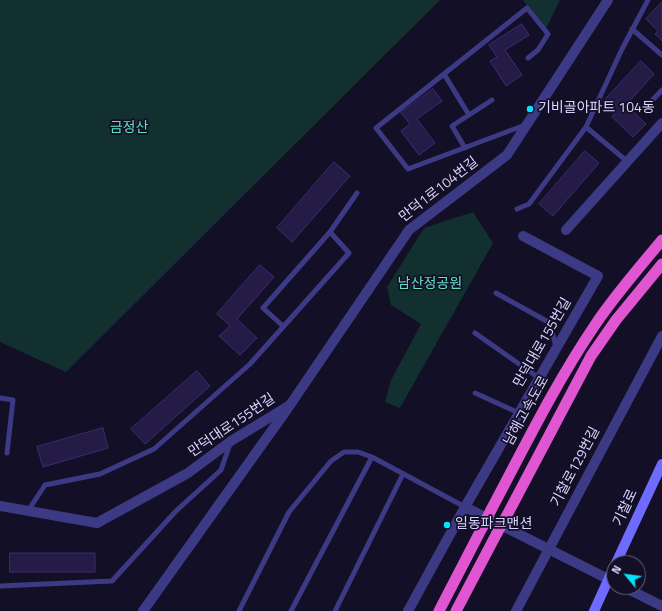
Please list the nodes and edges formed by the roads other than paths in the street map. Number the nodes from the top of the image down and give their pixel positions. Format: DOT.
graph roads {
  1 [pos="608,0"];
  2 [pos="648,0"];
  3 [pos="632,30"];
  4 [pos="662,55"];
  5 [pos="528,58"];
  6 [pos="444,74"];
  7 [pos="662,90"];
  8 [pos="492,100"];
  9 [pos="646,106"];
  10 [pos="469,115"];
  11 [pos="662,123"];
  12 [pos="528,124"];
  13 [pos="586,127"];
  14 [pos="465,148"];
  15 [pos="628,162"];
  16 [pos="357,193"];
  17 [pos="517,208"];
  18 [pos="566,230"];
  19 [pos="330,232"];
  20 [pos="523,236"];
  21 [pos="662,240"];
  22 [pos="662,264"];
  23 [pos="496,293"];
  24 [pos="284,326"];
  25 [pos="475,333"];
  26 [pos="662,336"];
  27 [pos="556,348"];
  28 [pos="540,378"];
  29 [pos="475,392"];
  30 [pos="0,398"];
  31 [pos="290,405"];
  32 [pos="519,413"];
  33 [pos="231,441"];
  34 [pos="7,453"];
  35 [pos="372,457"];
  36 [pos="662,464"];
  37 [pos="403,474"];
  38 [pos="0,506"];
  39 [pos="465,507"];
  40 [pos="28,511"];
  41 [pos="548,548"];
  42 [pos="620,555"];
  43 [pos="606,577"];
  44 [pos="0,586"];
  45 [pos="606,589"];
  46 [pos="640,595"];
  47 [pos="662,606"];
  48 [pos="143,611"];
  49 [pos="239,611"];
  50 [pos="291,611"];
  51 [pos="335,611"];
  52 [pos="408,611"];
  53 [pos="439,611"];
  54 [pos="456,611"];
  55 [pos="516,611"];
  56 [pos="594,611"];
  1 -- 12 [label="street, 만덕1로104번길"];
  2 -- 3 [label="lane"];
  3 -- 4 [label="lane"];
  3 -- 13 [label="lane"];
  5 -- 6 [label="lane"];
  6 -- 10 [label="lane"];
  6 -- 14 [label="lane"];
  7 -- 9 [label="lane"];
  8 -- 10 [label="lane"];
  10 -- 14 [label="lane"];
  11 -- 15 [label="street"];
  12 -- 14 [label="lane"];
  12 -- 31 [label="street, 만덕1로104번길"];
  13 -- 15 [label="lane"];
  13 -- 17 [label="lane"];
  15 -- 18 [label="street"];
  16 -- 19 [label="lane"];
  19 -- 24 [label="lane"];
  19 -- 24 [label="lane"];
  20 -- 27 [label="street, 만덕대로155번길"];
  21 -- 53 [label="highway, 남해고속도로, bridge"];
  22 -- 54 [label="highway, 남해고속도로, bridge"];
  23 -- 27 [label="lane"];
  24 -- 40 [label="lane"];
  25 -- 28 [label="lane"];
  26 -- 41 [label="street, 기찰로129번길"];
  27 -- 28 [label="street, 만덕대로155번길"];
  28 -- 32 [label="street, 만덕대로155번길"];
  29 -- 32 [label="lane"];
  30 -- 34 [label="lane"];
  31 -- 33 [label="street, 만덕대로155번길"];
  31 -- 48 [label="street, 만덕대로155번길"];
  32 -- 39 [label="street, 만덕대로155번길"];
  33 -- 40 [label="street, 만덕대로155번길"];
  33 -- 44 [label="lane"];
  35 -- 37 [label="lane"];
  35 -- 49 [label="lane"];
  35 -- 50 [label="lane"];
  36 -- 42 [label="main road, 기찰로"];
  37 -- 39 [label="lane"];
  37 -- 51 [label="lane"];
  38 -- 40 [label="street, 만덕대로155번길"];
  39 -- 41 [label="street"];
  39 -- 52 [label="street, 만덕대로155번길"];
  41 -- 43 [label="street"];
  41 -- 55 [label="street, 기찰로129번길"];
  45 -- 56 [label="main road"];
  46 -- 47 [label="street"];
}
